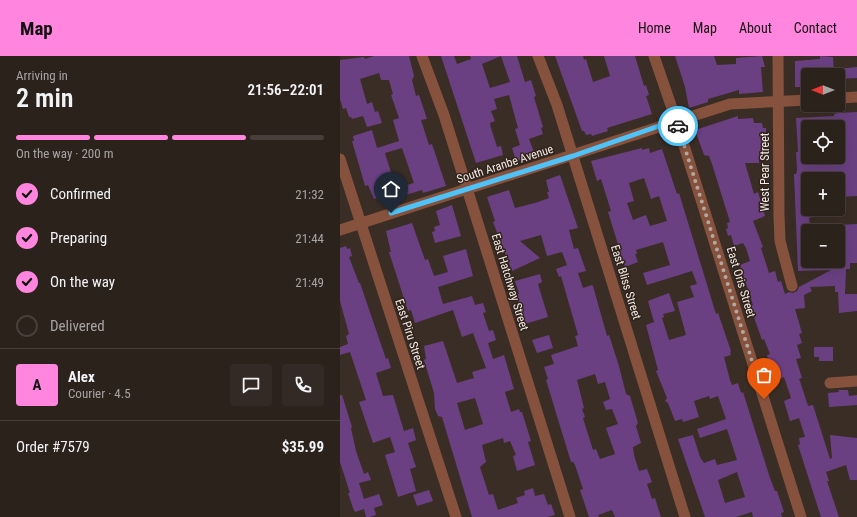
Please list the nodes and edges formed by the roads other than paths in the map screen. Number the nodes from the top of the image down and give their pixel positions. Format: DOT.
graph roads {
  1 [pos="422,56"];
  2 [pos="538,56"];
  3 [pos="654,56"];
  4 [pos="778,56"];
  5 [pos="857,97"];
  6 [pos="845,98"];
  7 [pos="801,100"];
  8 [pos="778,102"];
  9 [pos="676,120"];
  10 [pos="573,156"];
  11 [pos="340,159"];
  12 [pos="468,190"];
  13 [pos="361,223"];
  14 [pos="340,230"];
  15 [pos="792,286"];
  16 [pos="857,381"];
  17 [pos="830,383"];
  18 [pos="456,517"];
  19 [pos="570,517"];
  20 [pos="685,517"];
  21 [pos="801,517"];
  1 -- 12 [label="street, East Hatchway Street"];
  2 -- 10 [label="street, East Bliss Street"];
  3 -- 9 [label="street, East Oris Street"];
  4 -- 8 [label="street, West Pear Street"];
  5 -- 6 [label="street"];
  7 -- 8 [label="street, South Aranbe Avenue"];
  8 -- 9 [label="street, South Aranbe Avenue"];
  8 -- 15 [label="street, West Pear Street"];
  9 -- 10 [label="street, South Aranbe Avenue"];
  9 -- 21 [label="street, East Oris Street"];
  10 -- 12 [label="street, South Aranbe Avenue"];
  10 -- 20 [label="street, East Bliss Street"];
  11 -- 13 [label="street, East Piru Street"];
  12 -- 13 [label="street, South Aranbe Avenue"];
  12 -- 19 [label="street, East Hatchway Street"];
  13 -- 14 [label="street, South Aranbe Avenue"];
  13 -- 18 [label="street, East Piru Street"];
  16 -- 17 [label="street"];
}
